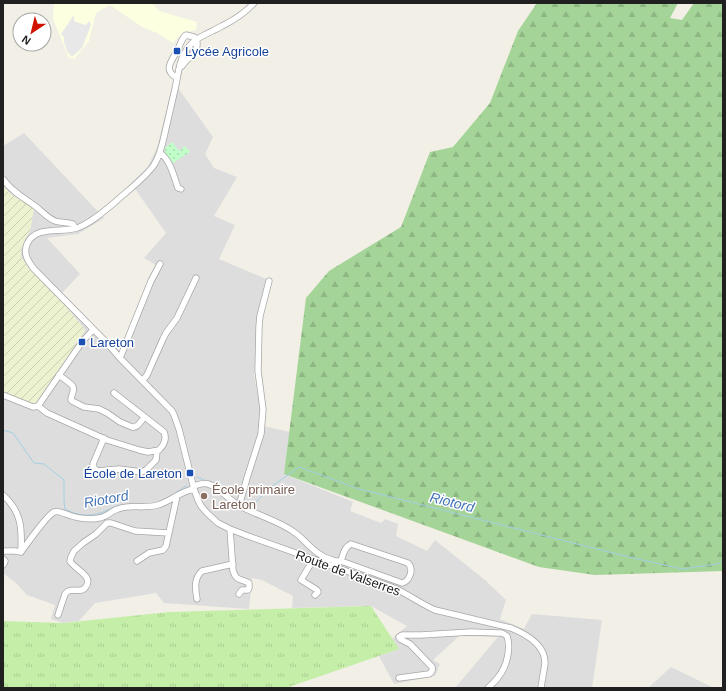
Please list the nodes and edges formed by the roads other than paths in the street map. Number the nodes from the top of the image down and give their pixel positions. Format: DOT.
graph roads {
  1 [pos="254,3"];
  2 [pos="196,39"];
  3 [pos="178,75"];
  4 [pos="160,153"];
  5 [pos="3,179"];
  6 [pos="181,189"];
  7 [pos="76,228"];
  8 [pos="160,264"];
  9 [pos="196,278"];
  10 [pos="269,281"];
  11 [pos="92,330"];
  12 [pos="120,358"];
  13 [pos="59,375"];
  14 [pos="142,380"];
  15 [pos="114,393"];
  16 [pos="3,395"];
  17 [pos="38,406"];
  18 [pos="142,420"];
  19 [pos="104,438"];
  20 [pos="157,451"];
  21 [pos="194,487"];
  22 [pos="3,495"];
  23 [pos="177,496"];
  24 [pos="240,504"];
  25 [pos="230,529"];
  26 [pos="169,533"];
  27 [pos="3,551"];
  28 [pos="21,552"];
  29 [pos="3,559"];
  30 [pos="313,560"];
  31 [pos="137,561"];
  32 [pos="340,561"];
  33 [pos="330,563"];
  34 [pos="232,564"];
  35 [pos="3,565"];
  36 [pos="239,594"];
  37 [pos="315,595"];
  38 [pos="197,599"];
  39 [pos="58,615"];
  40 [pos="399,678"];
  41 [pos="488,688"];
  42 [pos="541,688"];
  1 -- 2 [label="street"];
  2 -- 3 [label="street"];
  2 -- 3 [label="street"];
  3 -- 4 [label="street"];
  4 -- 6 [label="street"];
  4 -- 7 [label="street"];
  5 -- 7 [label="street"];
  7 -- 11 [label="street"];
  8 -- 12 [label="street"];
  9 -- 14 [label="street"];
  10 -- 24 [label="street"];
  11 -- 12 [label="street"];
  11 -- 12 [label="street"];
  11 -- 13 [label="street"];
  12 -- 14 [label="street, Route de Valserres"];
  13 -- 17 [label="street"];
  13 -- 18 [label="street"];
  14 -- 21 [label="street, Route de Valserres"];
  15 -- 20 [label="street"];
  16 -- 17 [label="street"];
  17 -- 19 [label="street"];
  19 -- 20 [label="street"];
  19 -- 20 [label="street"];
  21 -- 23 [label="street"];
  21 -- 24 [label="street"];
  21 -- 25 [label="street, Route de Valserres"];
  22 -- 28 [label="street"];
  23 -- 26 [label="street"];
  23 -- 28 [label="street"];
  24 -- 33 [label="street"];
  25 -- 30 [label="street, Route de Valserres"];
  25 -- 34 [label="street"];
  26 -- 31 [label="street"];
  26 -- 39 [label="street"];
  27 -- 28 [label="street"];
  29 -- 35 [label="street"];
  30 -- 33 [label="street, Route de Valserres"];
  30 -- 37 [label="street"];
  32 -- 32 [label="street"];
  32 -- 33 [label="street"];
  33 -- 42 [label="street, Route de Valserres"];
  34 -- 36 [label="street"];
  34 -- 38 [label="street"];
  40 -- 41 [label="street"];
}
